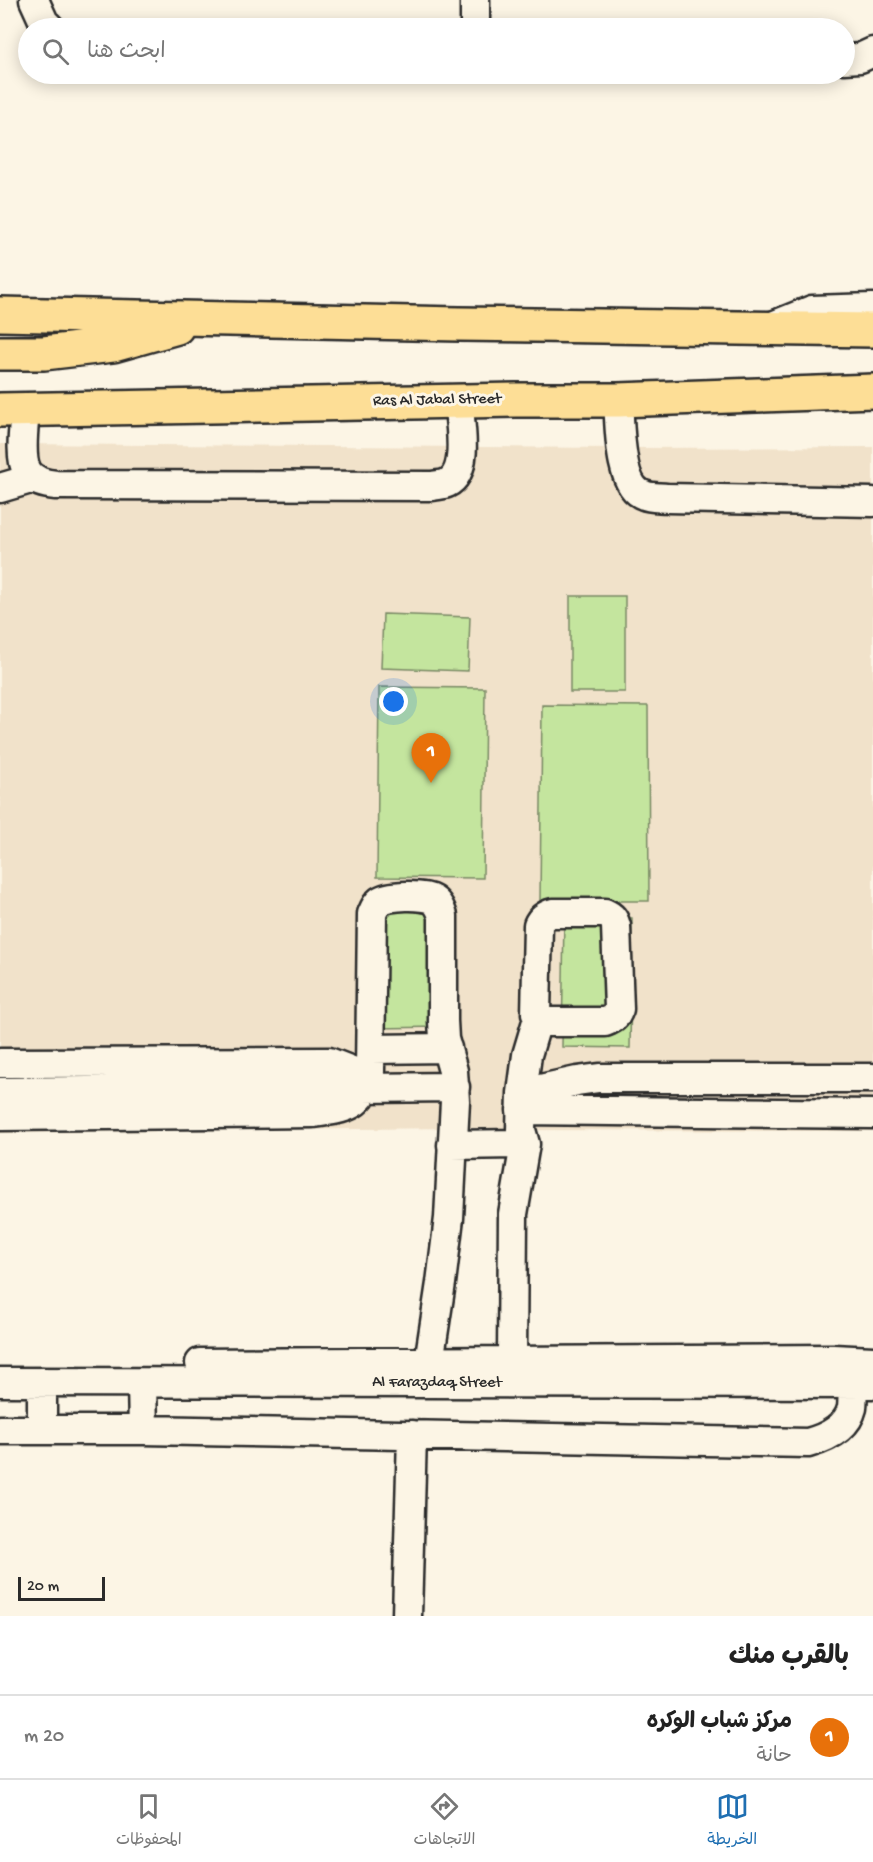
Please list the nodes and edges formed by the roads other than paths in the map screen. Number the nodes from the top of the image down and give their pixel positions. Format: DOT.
graph roads {
  1 [pos="34,0"];
  2 [pos="475,0"];
  3 [pos="42,18"];
  4 [pos="475,18"];
  5 [pos="873,52"];
  6 [pos="855,58"];
  7 [pos="873,308"];
  8 [pos="0,314"];
  9 [pos="208,318"];
  10 [pos="764,329"];
  11 [pos="873,330"];
  12 [pos="0,353"];
  13 [pos="873,391"];
  14 [pos="618,400"];
  15 [pos="458,401"];
  16 [pos="12,410"];
  17 [pos="34,478"];
  18 [pos="0,488"];
  19 [pos="873,502"];
  20 [pos="538,1018"];
  21 [pos="447,1048"];
  22 [pos="371,1049"];
  23 [pos="0,1063"];
  24 [pos="873,1078"];
  25 [pos="455,1087"];
  26 [pos="368,1088"];
  27 [pos="0,1092"];
  28 [pos="873,1114"];
  29 [pos="0,1116"];
  30 [pos="522,1119"];
  31 [pos="452,1145"];
  32 [pos="512,1361"];
  33 [pos="873,1361"];
  34 [pos="429,1362"];
  35 [pos="0,1364"];
  36 [pos="0,1382"];
  37 [pos="42,1382"];
  38 [pos="142,1383"];
  39 [pos="863,1384"];
  40 [pos="0,1430"];
  41 [pos="42,1430"];
  42 [pos="142,1430"];
  43 [pos="412,1435"];
  44 [pos="407,1616"];
  1 -- 3 [label="street"];
  2 -- 4 [label="street"];
  5 -- 6 [label="street"];
  7 -- 10 [label="street"];
  8 -- 9 [label="main road"];
  9 -- 10 [label="main road"];
  9 -- 12 [label="main road"];
  10 -- 11 [label="main road"];
  13 -- 14 [label="main road, Ras Al Jabal Street"];
  14 -- 15 [label="main road, Ras Al Jabal Street"];
  14 -- 19 [label="street"];
  15 -- 16 [label="main road, Ras Al Jabal Street"];
  15 -- 17 [label="street"];
  16 -- 17 [label="street"];
  17 -- 18 [label="street"];
  20 -- 30 [label="street"];
  21 -- 22 [label="street"];
  21 -- 22 [label="street"];
  21 -- 25 [label="street"];
  22 -- 26 [label="street"];
  23 -- 26 [label="street"];
  24 -- 30 [label="street"];
  25 -- 26 [label="street"];
  25 -- 31 [label="street"];
  26 -- 27 [label="street"];
  26 -- 29 [label="street"];
  28 -- 30 [label="street"];
  30 -- 31 [label="street"];
  30 -- 32 [label="street"];
  31 -- 34 [label="street"];
  32 -- 33 [label="street, Al Farazdaq Street"];
  32 -- 34 [label="street, Al Farazdaq Street"];
  34 -- 35 [label="street, Al Farazdaq Street"];
  36 -- 37 [label="street, Al Farazdaq Street"];
  37 -- 38 [label="street, Al Farazdaq Street"];
  37 -- 41 [label="street"];
  38 -- 39 [label="street, Al Farazdaq Street"];
  38 -- 42 [label="street"];
  39 -- 43 [label="street"];
  40 -- 41 [label="street"];
  41 -- 42 [label="street"];
  42 -- 43 [label="street"];
  43 -- 44 [label="street"];
}
